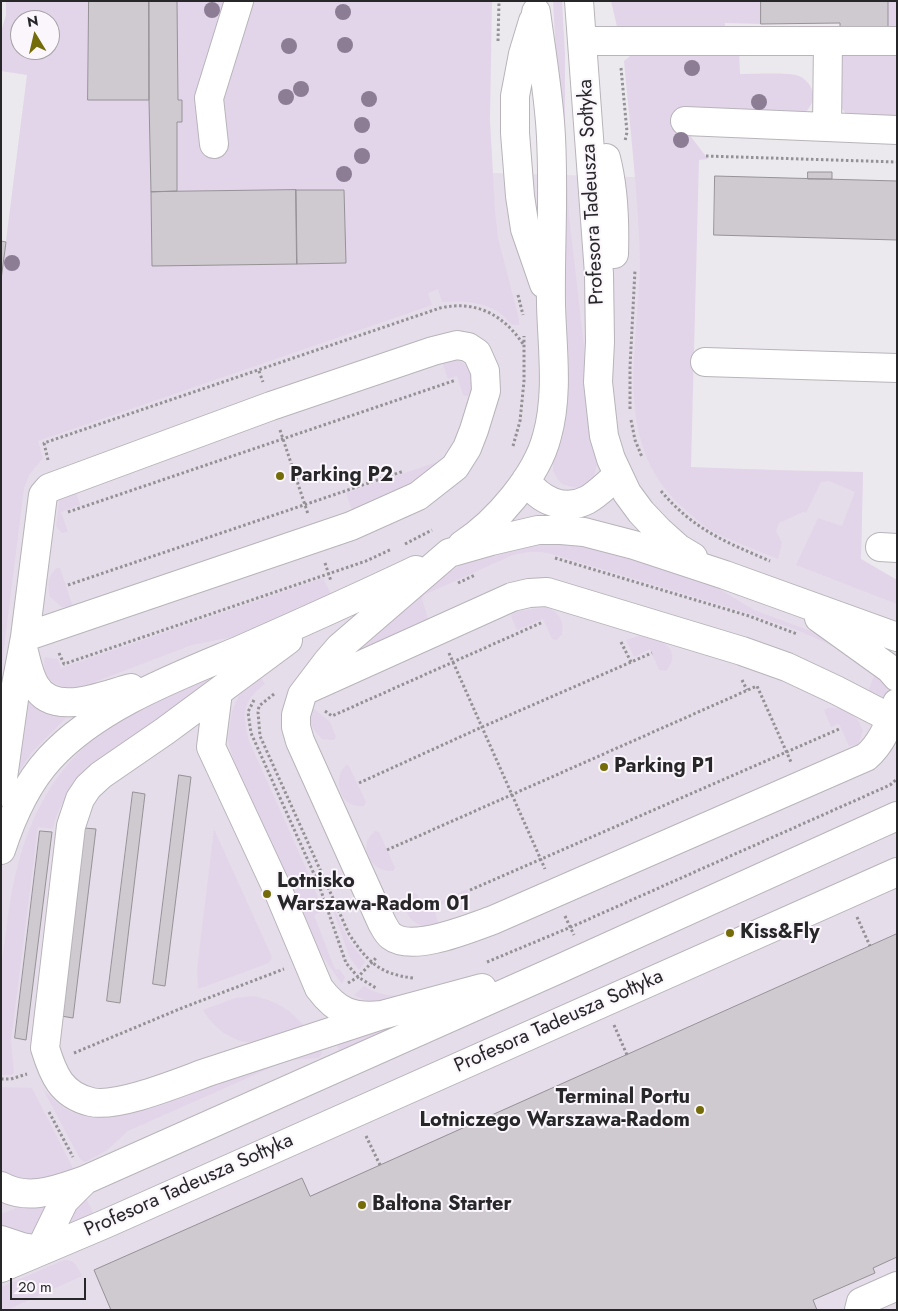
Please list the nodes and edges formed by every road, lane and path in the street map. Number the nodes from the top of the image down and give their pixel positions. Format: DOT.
graph roads {
  1 [pos="239,1"];
  2 [pos="499,1"];
  3 [pos="579,1"];
  4 [pos="536,7"];
  5 [pos="828,40"];
  6 [pos="583,41"];
  7 [pos="615,41"];
  8 [pos="897,41"];
  9 [pos="498,51"];
  10 [pos="685,121"];
  11 [pos="827,127"];
  12 [pos="897,130"];
  13 [pos="214,144"];
  14 [pos="623,150"];
  15 [pos="706,156"];
  16 [pos="897,162"];
  17 [pos="516,286"];
  18 [pos="525,321"];
  19 [pos="525,330"];
  20 [pos="705,362"];
  21 [pos="897,368"];
  22 [pos="456,380"];
  23 [pos="510,455"];
  24 [pos="406,470"];
  25 [pos="618,476"];
  26 [pos="526,480"];
  27 [pos="62,514"];
  28 [pos="440,526"];
  29 [pos="449,553"];
  30 [pos="550,557"];
  31 [pos="479,574"];
  32 [pos="725,575"];
  33 [pos="455,584"];
  34 [pos="68,585"];
  35 [pos="792,599"];
  36 [pos="325,612"];
  37 [pos="543,622"];
  38 [pos="439,629"];
  39 [pos="801,636"];
  40 [pos="619,637"];
  41 [pos="897,637"];
  42 [pos="24,642"];
  43 [pos="652,652"];
  44 [pos="454,662"];
  45 [pos="631,662"];
  46 [pos="183,674"];
  47 [pos="897,677"];
  48 [pos="218,692"];
  49 [pos="295,692"];
  50 [pos="894,710"];
  51 [pos="482,727"];
  52 [pos="839,729"];
  53 [pos="786,752"];
  54 [pos="897,780"];
  55 [pos="359,783"];
  56 [pos="801,785"];
  57 [pos="1,792"];
  58 [pos="512,794"];
  59 [pos="897,816"];
  60 [pos="814,818"];
  61 [pos="827,848"];
  62 [pos="1,850"];
  63 [pos="387,850"];
  64 [pos="541,860"];
  65 [pos="897,872"];
  66 [pos="470,890"];
  67 [pos="555,894"];
  68 [pos="848,894"];
  69 [pos="571,927"];
  70 [pos="392,937"];
  71 [pos="870,946"];
  72 [pos="584,958"];
  73 [pos="487,962"];
  74 [pos="372,964"];
  75 [pos="288,968"];
  76 [pos="559,969"];
  77 [pos="420,978"];
  78 [pos="324,995"];
  79 [pos="604,1002"];
  80 [pos="382,1015"];
  81 [pos="627,1055"];
  82 [pos="49,1063"];
  83 [pos="1,1080"];
  84 [pos="85,1180"];
  85 [pos="1,1186"];
  86 [pos="1,1240"];
  87 [pos="40,1250"];
  88 [pos="1,1268"];
  89 [pos="897,1286"];
  90 [pos="859,1310"];
  1 -- 13 [label="street"];
  2 -- 9 [label="path"];
  3 -- 6 [label="street, Profesora Tadeusza Sołtyka"];
  4 -- 26 [label="street"];
  5 -- 7 [label="street"];
  5 -- 8 [label="street"];
  5 -- 11 [label="street"];
  6 -- 7 [label="street"];
  6 -- 25 [label="street, Profesora Tadeusza Sołtyka"];
  7 -- 14 [label="path"];
  10 -- 11 [label="street"];
  11 -- 12 [label="street"];
  15 -- 16 [label="path"];
  17 -- 18 [label="path"];
  19 -- 23 [label="path"];
  20 -- 21 [label="street"];
  22 -- 27 [label="path"];
  24 -- 34 [label="path"];
  25 -- 26 [label="street"];
  25 -- 32 [label="street, Profesora Tadeusza Sołtyka"];
  26 -- 29 [label="street"];
  28 -- 42 [label="path"];
  29 -- 32 [label="street, Profesora Tadeusza Sołtyka"];
  29 -- 36 [label="street"];
  29 -- 49 [label="street"];
  30 -- 39 [label="path"];
  31 -- 33 [label="path"];
  32 -- 35 [label="street, Profesora Tadeusza Sołtyka"];
  35 -- 41 [label="street, Profesora Tadeusza Sołtyka"];
  35 -- 47 [label="street"];
  36 -- 46 [label="street"];
  36 -- 48 [label="street"];
  37 -- 44 [label="path"];
  38 -- 44 [label="path"];
  38 -- 49 [label="street"];
  38 -- 50 [label="street"];
  40 -- 45 [label="path"];
  42 -- 42 [label="street"];
  42 -- 46 [label="street"];
  42 -- 57 [label="street"];
  43 -- 45 [label="path"];
  44 -- 49 [label="path"];
  44 -- 51 [label="path"];
  45 -- 51 [label="path"];
  46 -- 62 [label="street"];
  48 -- 78 [label="street"];
  48 -- 82 [label="street"];
  49 -- 70 [label="street"];
  49 -- 74 [label="path"];
  50 -- 56 [label="street"];
  51 -- 55 [label="path"];
  51 -- 58 [label="path"];
  52 -- 53 [label="path"];
  53 -- 56 [label="path"];
  53 -- 58 [label="path"];
  53 -- 64 [label="path"];
  54 -- 60 [label="path"];
  56 -- 60 [label="path"];
  56 -- 67 [label="street"];
  58 -- 63 [label="path"];
  58 -- 64 [label="path"];
  59 -- 61 [label="street"];
  60 -- 61 [label="path"];
  60 -- 69 [label="path"];
  61 -- 72 [label="street"];
  64 -- 66 [label="path"];
  64 -- 67 [label="path"];
  65 -- 68 [label="street, Profesora Tadeusza Sołtyka"];
  67 -- 69 [label="path"];
  67 -- 70 [label="street"];
  68 -- 71 [label="path"];
  68 -- 79 [label="street, Profesora Tadeusza Sołtyka"];
  69 -- 72 [label="path"];
  69 -- 73 [label="path"];
  70 -- 74 [label="path"];
  72 -- 76 [label="street"];
  74 -- 77 [label="path"];
  74 -- 78 [label="path"];
  75 -- 82 [label="path"];
  76 -- 80 [label="street"];
  76 -- 84 [label="street"];
  78 -- 80 [label="street"];
  79 -- 81 [label="path"];
  79 -- 87 [label="street, Profesora Tadeusza Sołtyka"];
  80 -- 82 [label="street"];
  82 -- 83 [label="path"];
  84 -- 85 [label="street"];
  84 -- 87 [label="street"];
  86 -- 87 [label="street"];
  87 -- 88 [label="street, Profesora Tadeusza Sołtyka"];
  89 -- 90 [label="street"];
}
